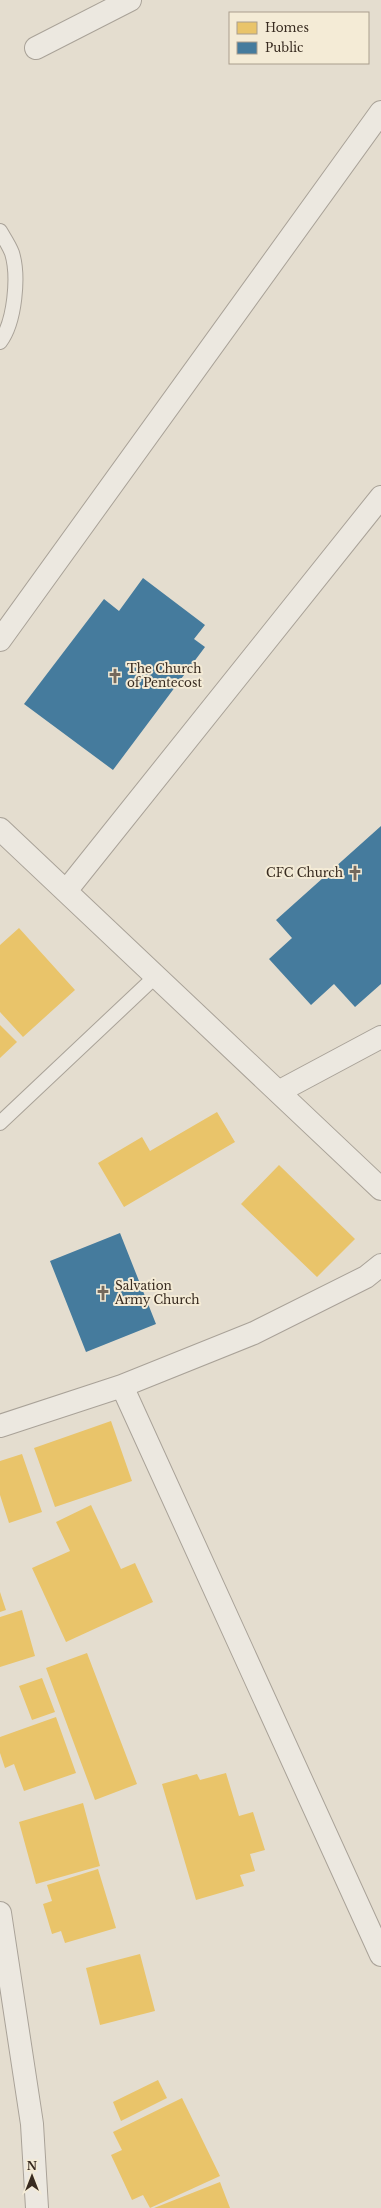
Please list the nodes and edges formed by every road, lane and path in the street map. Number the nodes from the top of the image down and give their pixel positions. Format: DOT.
graph roads {
  1 [pos="130,0"];
  2 [pos="36,48"];
  3 [pos="381,112"];
  4 [pos="0,231"];
  5 [pos="0,342"];
  6 [pos="381,497"];
  7 [pos="0,640"];
  8 [pos="0,829"];
  9 [pos="66,891"];
  10 [pos="157,975"];
  11 [pos="381,1037"];
  12 [pos="280,1091"];
  13 [pos="0,1123"];
  14 [pos="381,1189"];
  15 [pos="381,1265"];
  16 [pos="122,1386"];
  17 [pos="0,1426"];
  18 [pos="0,1913"];
  19 [pos="381,1955"];
  20 [pos="37,2208"];
  1 -- 2 [label="street"];
  3 -- 7 [label="street"];
  4 -- 5 [label="lane"];
  6 -- 9 [label="street"];
  8 -- 9 [label="street"];
  9 -- 10 [label="street"];
  10 -- 12 [label="street"];
  10 -- 13 [label="lane"];
  11 -- 12 [label="street"];
  12 -- 14 [label="street"];
  15 -- 16 [label="street"];
  16 -- 17 [label="street"];
  16 -- 19 [label="street"];
  18 -- 20 [label="street"];
}
